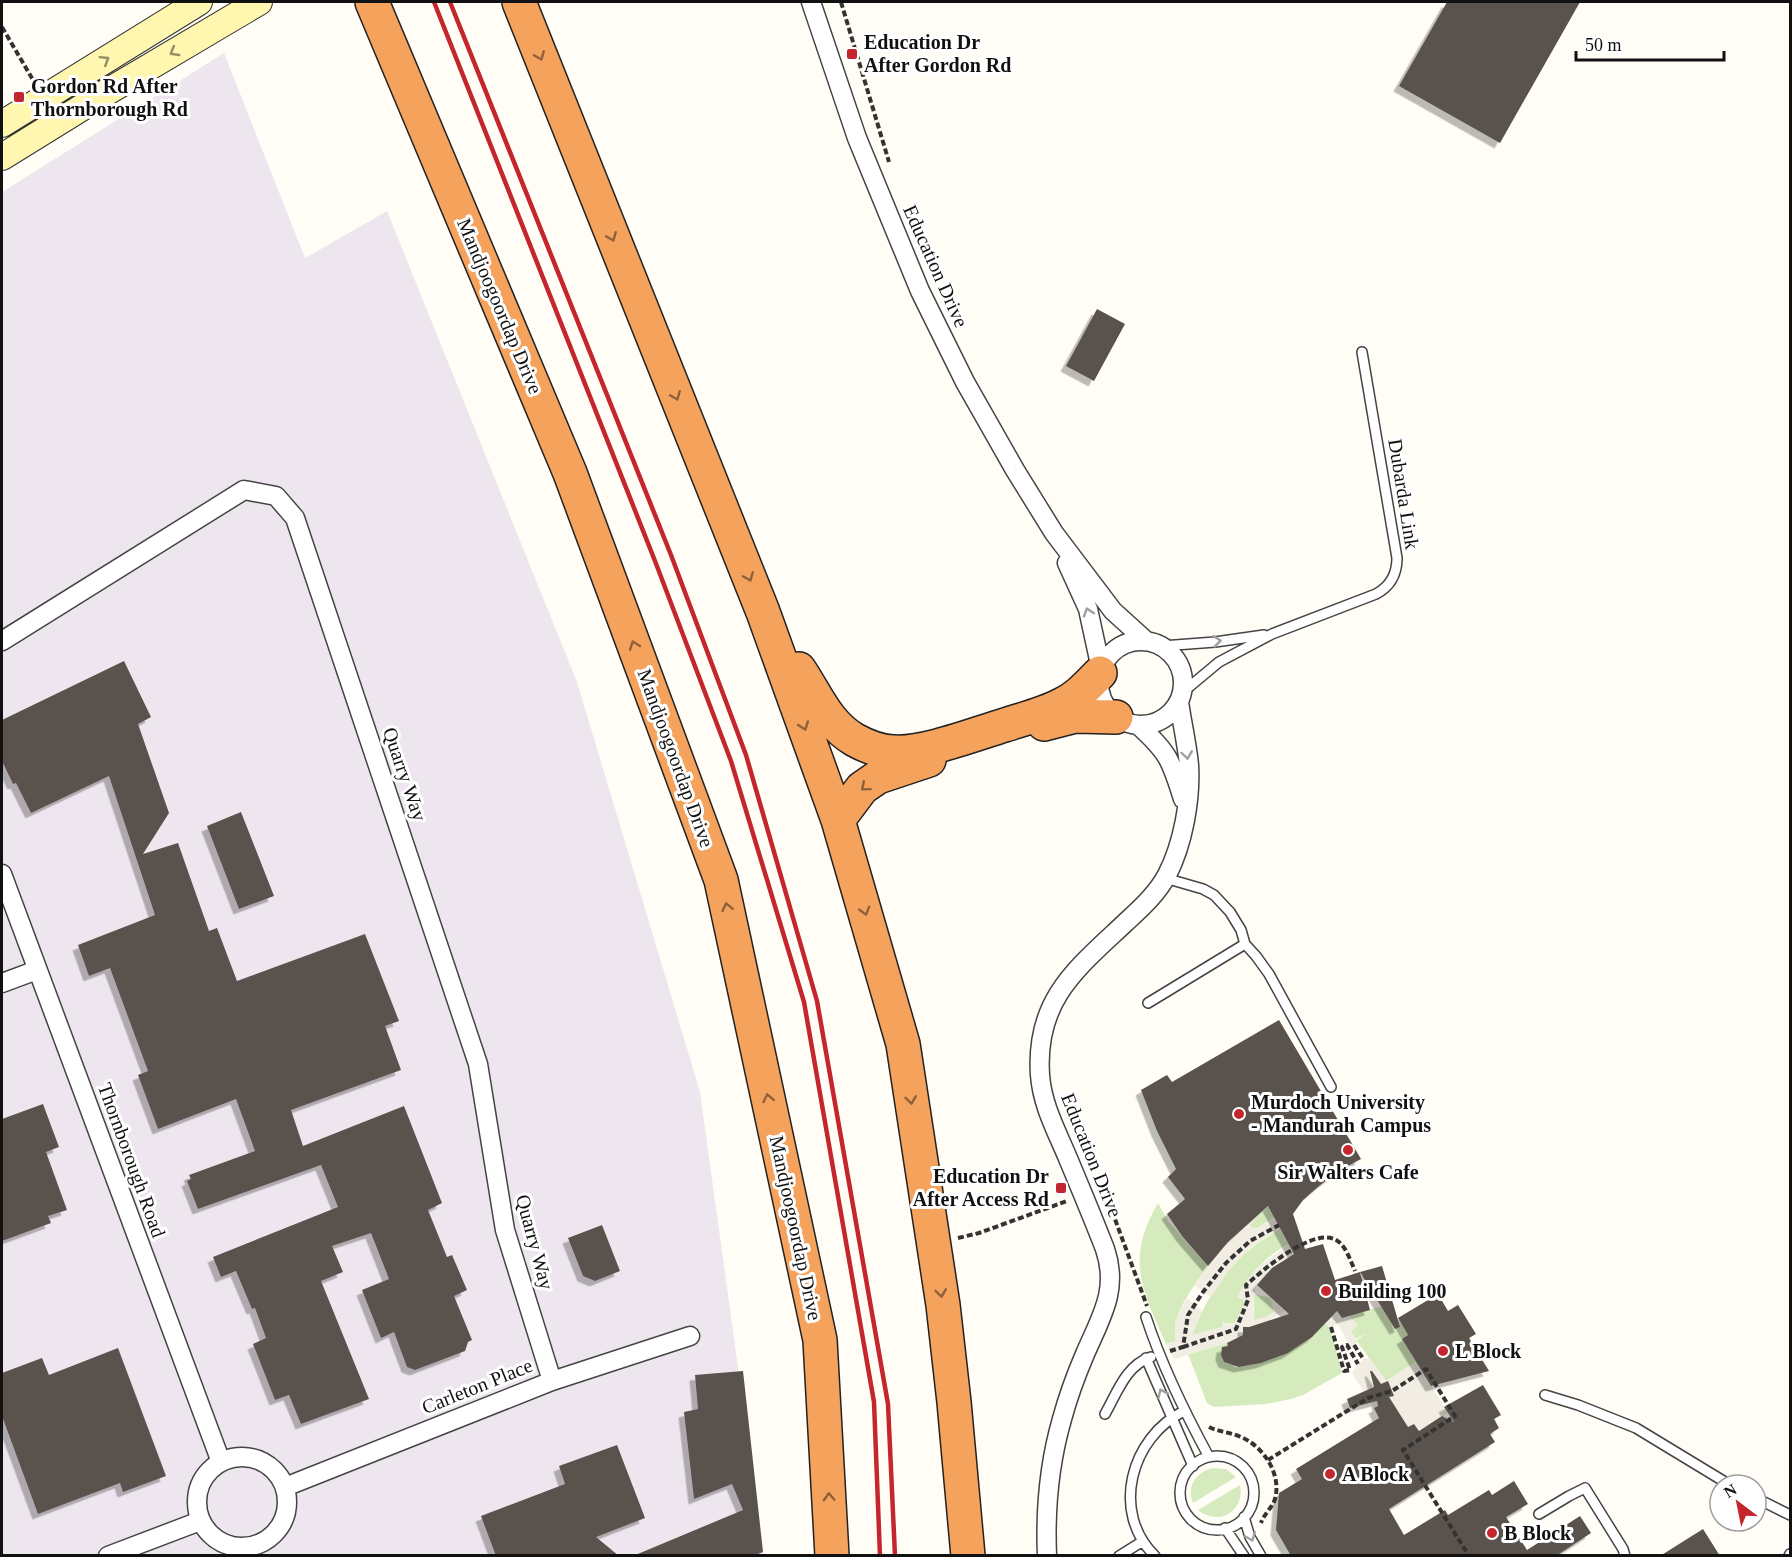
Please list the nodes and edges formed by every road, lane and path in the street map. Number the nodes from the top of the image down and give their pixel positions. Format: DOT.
graph roads {
  1 [pos="199,2"];
  2 [pos="259,2"];
  3 [pos="372,2"];
  4 [pos="519,2"];
  5 [pos="811,2"];
  6 [pos="841,2"];
  7 [pos="2,27"];
  8 [pos="42,99"];
  9 [pos="2,124"];
  10 [pos="2,157"];
  11 [pos="890,164"];
  12 [pos="1362,352"];
  13 [pos="1054,533"];
  14 [pos="763,612"];
  15 [pos="1272,634"];
  16 [pos="2,641"];
  17 [pos="1154,643"];
  18 [pos="1100,671"];
  19 [pos="1181,697"];
  20 [pos="1127,721"];
  21 [pos="1186,809"];
  22 [pos="838,820"];
  23 [pos="2,874"];
  24 [pos="1166,878"];
  25 [pos="1245,944"];
  26 [pos="37,970"];
  27 [pos="2,983"];
  28 [pos="1148,1003"];
  29 [pos="1331,1087"];
  30 [pos="1068,1201"];
  31 [pos="1111,1208"];
  32 [pos="1279,1225"];
  33 [pos="933,1245"];
  34 [pos="1355,1271"];
  35 [pos="1149,1316"];
  36 [pos="1331,1327"];
  37 [pos="690,1336"];
  38 [pos="1354,1345"];
  39 [pos="1183,1347"];
  40 [pos="1164,1351"];
  41 [pos="1146,1358"];
  42 [pos="1364,1360"];
  43 [pos="1358,1364"];
  44 [pos="552,1381"];
  45 [pos="1545,1395"];
  46 [pos="1184,1412"];
  47 [pos="1105,1414"];
  48 [pos="1173,1417"];
  49 [pos="1204,1418"];
  50 [pos="1209,1457"];
  51 [pos="1268,1460"];
  52 [pos="221,1462"];
  53 [pos="1192,1466"];
  54 [pos="1710,1473"];
  55 [pos="285,1487"];
  56 [pos="1768,1504"];
  57 [pos="1539,1514"];
  58 [pos="1791,1515"];
  59 [pos="1244,1517"];
  60 [pos="200,1521"];
  61 [pos="1225,1528"];
  62 [pos="1260,1528"];
  63 [pos="1143,1541"];
  64 [pos="257,1550"];
  65 [pos="108,1556"];
  66 [pos="832,1556"];
  67 [pos="968,1556"];
  68 [pos="1047,1556"];
  69 [pos="1119,1556"];
  70 [pos="1155,1556"];
  71 [pos="1244,1556"];
  72 [pos="1261,1556"];
  73 [pos="1468,1556"];
  74 [pos="1625,1556"];
  8 -- 1 [label="main road, one-way"];
  2 -- 10 [label="main road, one-way"];
  66 -- 3 [label="highway, Mandjoogoordap Drive, one-way"];
  4 -- 14 [label="highway, one-way"];
  5 -- 13 [label="street, Education Drive"];
  6 -- 11 [label="path"];
  7 -- 8 [label="path"];
  8 -- 9 [label="main road"];
  12 -- 15 [label="lane, Dubarda Link"];
  13 -- 17 [label="street, Education Drive"];
  18 -- 13 [label="street, Education Drive, one-way"];
  14 -- 18 [label="highway"];
  14 -- 22 [label="highway, one-way"];
  17 -- 15 [label="lane, Dubarda Link, one-way"];
  15 -- 19 [label="lane, Dubarda Link"];
  16 -- 44 [label="street, Quarry Way"];
  17 -- 18 [label="street"];
  17 -- 19 [label="street"];
  18 -- 20 [label="street"];
  19 -- 20 [label="street"];
  19 -- 21 [label="street, Education Drive, one-way"];
  20 -- 21 [label="street, Education Drive"];
  20 -- 22 [label="highway, one-way"];
  21 -- 24 [label="street, Education Drive"];
  22 -- 33 [label="highway, one-way"];
  23 -- 26 [label="street, Thornborough Road"];
  24 -- 25 [label="lane"];
  24 -- 68 [label="street, Education Drive"];
  25 -- 28 [label="lane"];
  25 -- 29 [label="lane"];
  26 -- 27 [label="street"];
  26 -- 52 [label="street, Thornborough Road"];
  30 -- 33 [label="path"];
  31 -- 35 [label="path"];
  32 -- 39 [label="path"];
  33 -- 67 [label="highway, one-way"];
  34 -- 39 [label="path"];
  35 -- 40 [label="lane"];
  36 -- 43 [label="path"];
  37 -- 44 [label="street, Carleton Place"];
  38 -- 42 [label="path"];
  39 -- 40 [label="path"];
  40 -- 41 [label="lane"];
  40 -- 46 [label="lane"];
  41 -- 47 [label="lane"];
  48 -- 41 [label="lane, one-way"];
  44 -- 55 [label="street, Carleton Place"];
  45 -- 54 [label="lane"];
  46 -- 48 [label="lane"];
  46 -- 50 [label="lane"];
  48 -- 53 [label="lane"];
  48 -- 63 [label="lane"];
  49 -- 51 [label="path"];
  50 -- 53 [label="lane"];
  50 -- 59 [label="lane"];
  51 -- 62 [label="path"];
  51 -- 73 [label="path"];
  52 -- 55 [label="street"];
  52 -- 60 [label="street"];
  53 -- 61 [label="lane"];
  55 -- 64 [label="street"];
  56 -- 58 [label="lane"];
  57 -- 74 [label="lane"];
  59 -- 61 [label="lane"];
  59 -- 72 [label="lane, one-way"];
  60 -- 64 [label="street"];
  60 -- 65 [label="street"];
  61 -- 71 [label="lane"];
  63 -- 69 [label="lane"];
  63 -- 70 [label="lane"];
}
